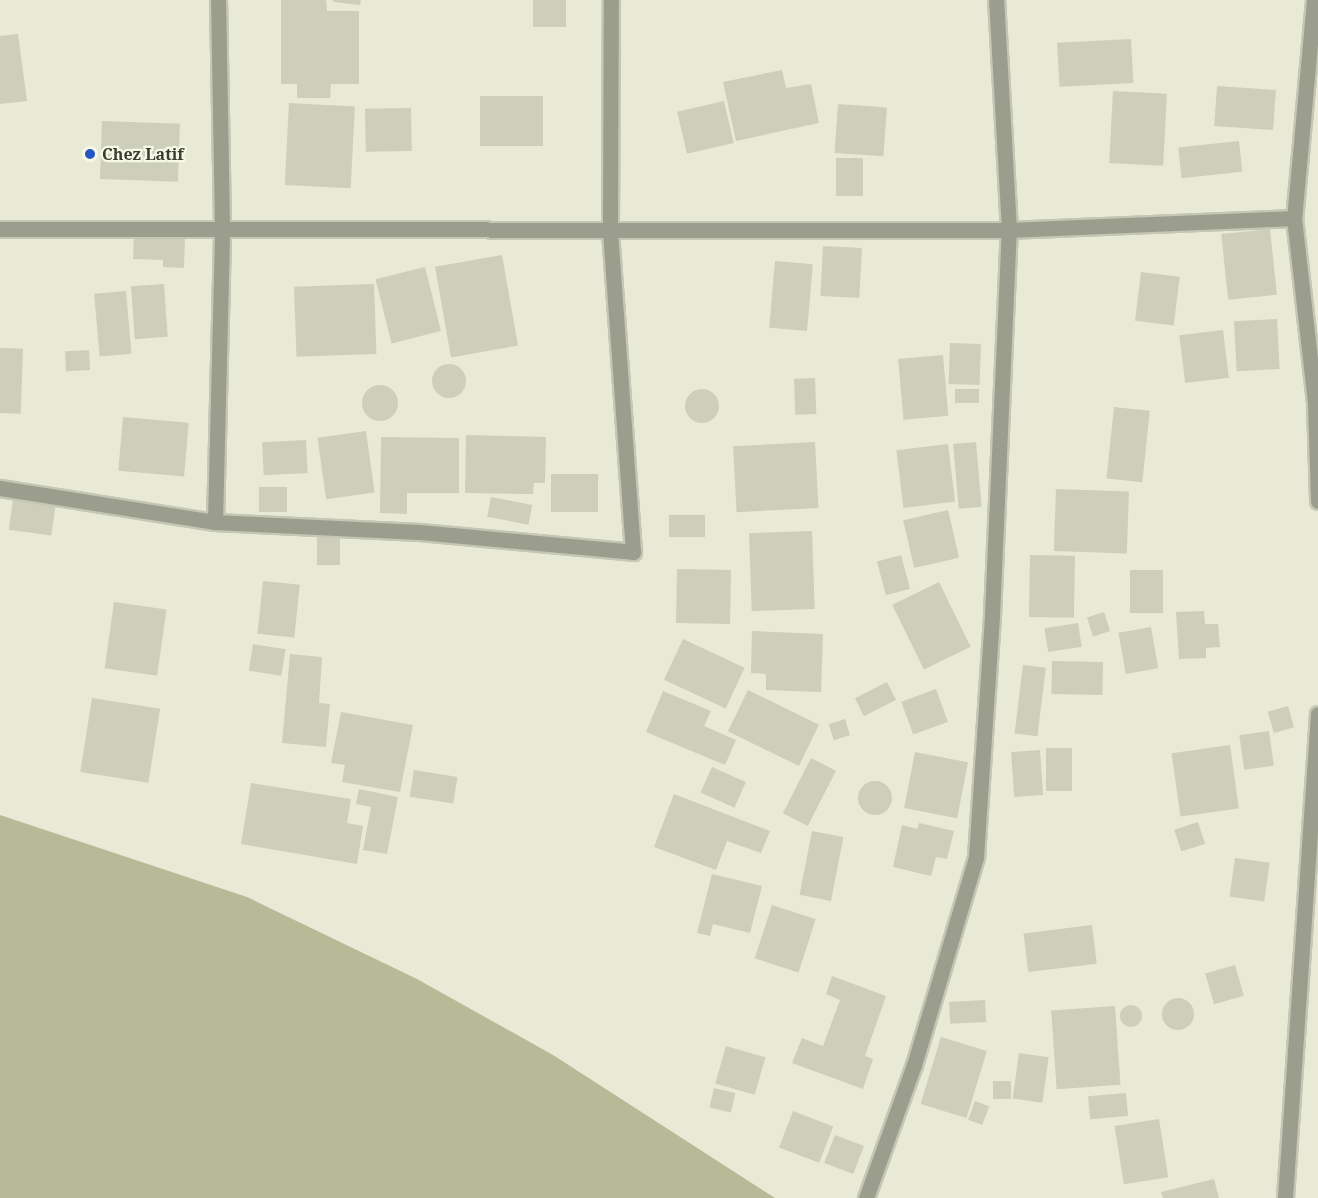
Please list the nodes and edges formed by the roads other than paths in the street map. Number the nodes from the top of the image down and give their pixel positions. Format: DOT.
graph roads {
  1 [pos="218,0"];
  2 [pos="611,0"];
  3 [pos="996,0"];
  4 [pos="1314,0"];
  5 [pos="1294,218"];
  6 [pos="222,226"];
  7 [pos="0,229"];
  8 [pos="1009,230"];
  9 [pos="610,231"];
  10 [pos="0,488"];
  11 [pos="1318,501"];
  12 [pos="215,522"];
  13 [pos="1318,714"];
  14 [pos="1315,840"];
  15 [pos="866,1198"];
  16 [pos="1285,1198"];
  1 -- 6 [label="street"];
  2 -- 9 [label="street"];
  3 -- 8 [label="street"];
  4 -- 5 [label="street"];
  5 -- 8 [label="street"];
  5 -- 11 [label="street"];
  6 -- 7 [label="street"];
  6 -- 9 [label="street"];
  6 -- 12 [label="street"];
  8 -- 9 [label="street"];
  8 -- 15 [label="street"];
  9 -- 12 [label="street"];
  10 -- 12 [label="street"];
  13 -- 14 [label="street"];
  14 -- 16 [label="street"];
}
